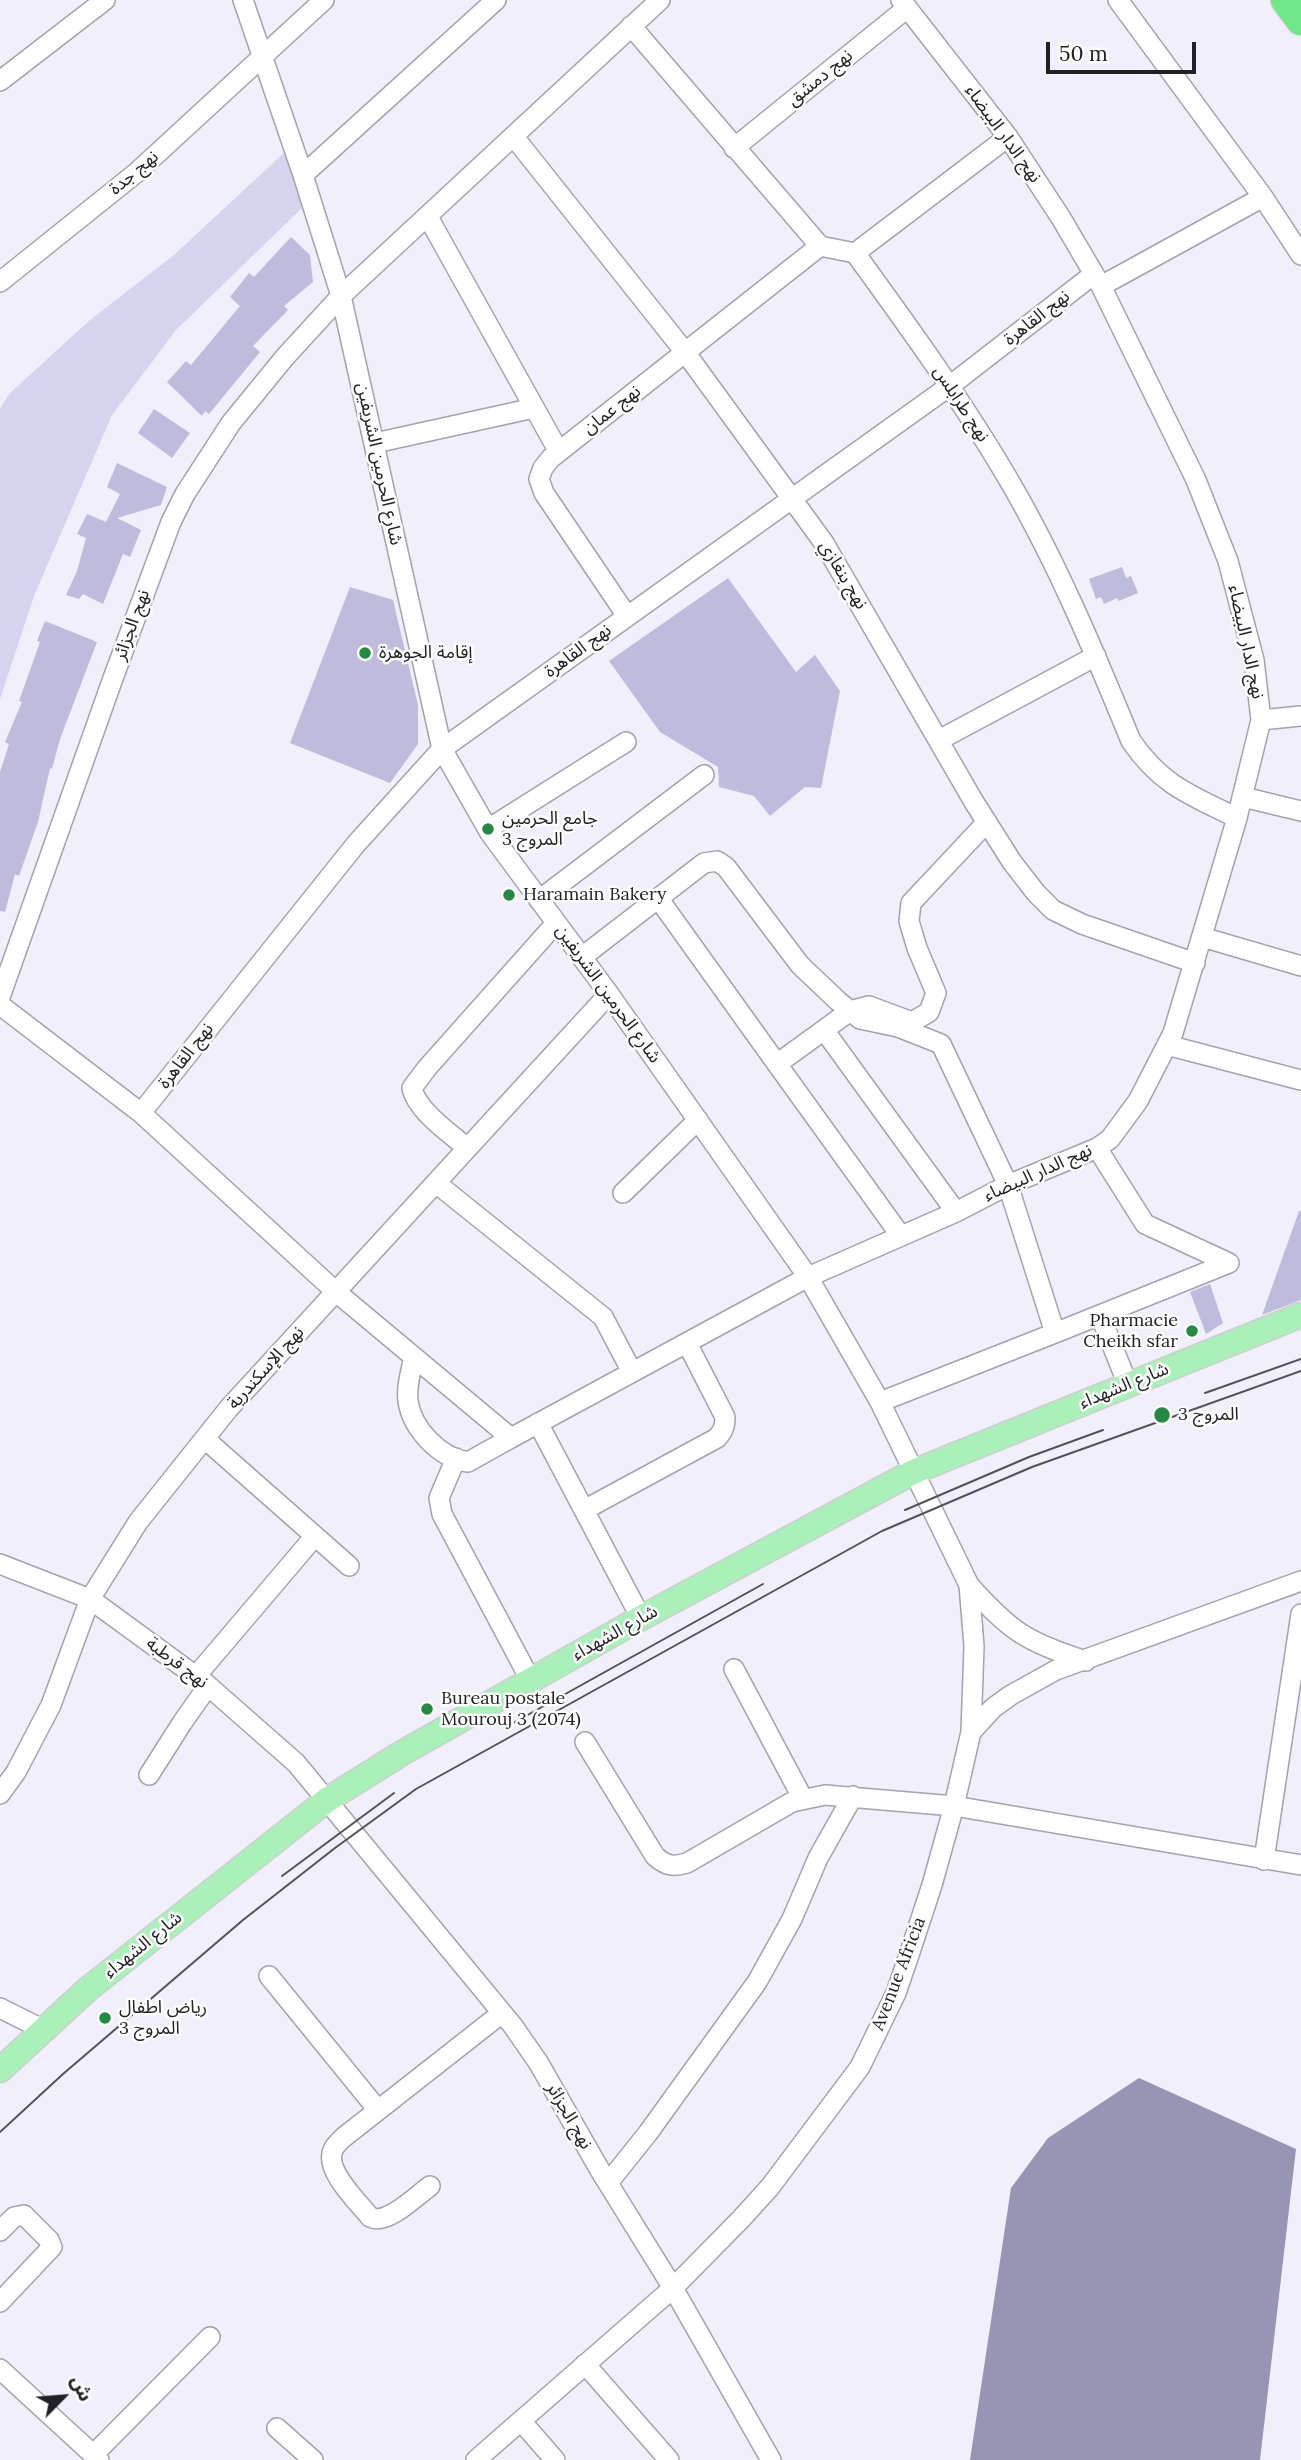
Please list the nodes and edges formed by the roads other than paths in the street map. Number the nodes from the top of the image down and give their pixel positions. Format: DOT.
graph roads {
  1 [pos="105,0"];
  2 [pos="243,0"];
  3 [pos="324,0"];
  4 [pos="496,0"];
  5 [pos="660,0"];
  6 [pos="1118,0"];
  7 [pos="1286,0"];
  8 [pos="904,4"];
  9 [pos="1301,20"];
  10 [pos="631,26"];
  11 [pos="262,57"];
  12 [pos="0,81"];
  13 [pos="514,137"];
  14 [pos="1008,137"];
  15 [pos="734,148"];
  16 [pos="303,175"];
  17 [pos="1264,197"];
  18 [pos="428,217"];
  19 [pos="820,246"];
  20 [pos="855,253"];
  21 [pos="1301,255"];
  22 [pos="1097,280"];
  23 [pos="0,282"];
  24 [pos="341,296"];
  25 [pos="685,352"];
  26 [pos="951,385"];
  27 [pos="534,408"];
  28 [pos="375,443"];
  29 [pos="559,452"];
  30 [pos="791,497"];
  31 [pos="627,616"];
  32 [pos="1096,656"];
  33 [pos="1301,716"];
  34 [pos="1261,720"];
  35 [pos="939,740"];
  36 [pos="626,742"];
  37 [pos="442,749"];
  38 [pos="704,775"];
  39 [pos="1243,797"];
  40 [pos="1301,811"];
  41 [pos="1237,818"];
  42 [pos="987,822"];
  43 [pos="488,829"];
  44 [pos="658,898"];
  45 [pos="539,900"];
  46 [pos="556,923"];
  47 [pos="1202,937"];
  48 [pos="582,957"];
  49 [pos="1195,963"];
  50 [pos="1301,966"];
  51 [pos="609,994"];
  52 [pos="0,997"];
  53 [pos="0,1006"];
  54 [pos="850,1011"];
  55 [pos="824,1030"];
  56 [pos="1167,1045"];
  57 [pos="777,1064"];
  58 [pos="1301,1080"];
  59 [pos="141,1113"];
  60 [pos="698,1120"];
  61 [pos="467,1148"];
  62 [pos="1097,1148"];
  63 [pos="436,1183"];
  64 [pos="1008,1185"];
  65 [pos="623,1193"];
  66 [pos="956,1212"];
  67 [pos="901,1236"];
  68 [pos="808,1277"];
  69 [pos="335,1291"];
  70 [pos="1100,1315"];
  71 [pos="1301,1315"];
  72 [pos="1055,1333"];
  73 [pos="687,1343"];
  74 [pos="414,1357"];
  75 [pos="632,1372"];
  76 [pos="1128,1385"];
  77 [pos="880,1402"];
  78 [pos="538,1423"];
  79 [pos="511,1438"];
  80 [pos="205,1439"];
  81 [pos="456,1458"];
  82 [pos="913,1472"];
  83 [pos="584,1510"];
  84 [pos="315,1536"];
  85 [pos="0,1564"];
  86 [pos="349,1566"];
  87 [pos="1301,1581"];
  88 [pos="969,1584"];
  89 [pos="90,1599"];
  90 [pos="1301,1614"];
  91 [pos="640,1618"];
  92 [pos="1086,1661"];
  93 [pos="734,1669"];
  94 [pos="202,1681"];
  95 [pos="531,1681"];
  96 [pos="971,1732"];
  97 [pos="585,1742"];
  98 [pos="149,1775"];
  99 [pos="0,1794"];
  100 [pos="853,1796"];
  101 [pos="803,1799"];
  102 [pos="327,1800"];
  103 [pos="954,1805"];
  104 [pos="1264,1860"];
  105 [pos="1301,1865"];
  106 [pos="269,1976"];
  107 [pos="0,2008"];
  108 [pos="502,2013"];
  109 [pos="44,2030"];
  110 [pos="0,2070"];
  111 [pos="378,2110"];
  112 [pos="608,2183"];
  113 [pos="429,2186"];
  114 [pos="0,2231"];
  115 [pos="673,2288"];
  116 [pos="0,2302"];
  117 [pos="210,2337"];
  118 [pos="585,2364"];
  119 [pos="0,2369"];
  120 [pos="521,2421"];
  121 [pos="277,2428"];
  122 [pos="96,2457"];
  123 [pos="313,2460"];
  124 [pos="476,2460"];
  125 [pos="555,2460"];
  126 [pos="669,2460"];
  127 [pos="771,2460"];
  1 -- 12 [label="street"];
  2 -- 11 [label="street, شارع الحرمين الشريفين"];
  3 -- 11 [label="street, نهج جدة"];
  4 -- 16 [label="street"];
  5 -- 10 [label="street, نهج الجزائر"];
  6 -- 17 [label="street"];
  7 -- 9 [label="highway"];
  8 -- 14 [label="street, نهج الدار البيضاء"];
  8 -- 15 [label="street, نهج دمشق"];
  10 -- 13 [label="street, نهج الجزائر"];
  10 -- 15 [label="street"];
  11 -- 16 [label="street, شارع الحرمين الشريفين"];
  11 -- 23 [label="street, نهج جدة"];
  13 -- 18 [label="street, نهج الجزائر"];
  13 -- 25 [label="street, نهج بنغازي"];
  14 -- 20 [label="street"];
  14 -- 22 [label="street, نهج الدار البيضاء"];
  15 -- 19 [label="street"];
  16 -- 24 [label="street, شارع الحرمين الشريفين"];
  17 -- 21 [label="street"];
  17 -- 22 [label="street, نهج القاهرة"];
  18 -- 24 [label="street, نهج الجزائر"];
  18 -- 27 [label="street"];
  19 -- 20 [label="street"];
  19 -- 25 [label="street, نهج عمان"];
  20 -- 26 [label="street, نهج طرابلس"];
  22 -- 26 [label="street, نهج القاهرة"];
  22 -- 34 [label="street, نهج الدار البيضاء"];
  24 -- 28 [label="street, شارع الحرمين الشريفين"];
  24 -- 52 [label="street, نهج الجزائر"];
  25 -- 29 [label="street, نهج عمان"];
  25 -- 30 [label="street, نهج بنغازي"];
  26 -- 30 [label="street, نهج القاهرة"];
  26 -- 32 [label="street, نهج طرابلس"];
  27 -- 28 [label="street"];
  27 -- 29 [label="street"];
  28 -- 37 [label="street, شارع الحرمين الشريفين"];
  29 -- 31 [label="street, نهج عمان"];
  30 -- 31 [label="street, نهج القاهرة"];
  30 -- 35 [label="street, نهج بنغازي"];
  31 -- 37 [label="street, نهج القاهرة"];
  32 -- 35 [label="street"];
  32 -- 41 [label="street, نهج طرابلس"];
  33 -- 34 [label="street"];
  34 -- 39 [label="street, نهج الدار البيضاء"];
  35 -- 42 [label="street, نهج بنغازي"];
  36 -- 43 [label="street"];
  37 -- 43 [label="street, شارع الحرمين الشريفين"];
  37 -- 59 [label="street, نهج القاهرة"];
  38 -- 45 [label="street"];
  39 -- 40 [label="street"];
  39 -- 41 [label="street, نهج الدار البيضاء"];
  41 -- 47 [label="street, نهج الدار البيضاء"];
  42 -- 49 [label="street, نهج بنغازي"];
  42 -- 54 [label="street"];
  43 -- 45 [label="street, شارع الحرمين الشريفين"];
  44 -- 48 [label="street"];
  44 -- 54 [label="street"];
  44 -- 57 [label="street"];
  45 -- 46 [label="street, شارع الحرمين الشريفين"];
  46 -- 48 [label="street, شارع الحرمين الشريفين"];
  46 -- 61 [label="street"];
  47 -- 49 [label="street, نهج الدار البيضاء"];
  47 -- 50 [label="street"];
  48 -- 51 [label="street, شارع الحرمين الشريفين"];
  49 -- 56 [label="street, نهج الدار البيضاء"];
  51 -- 60 [label="street, شارع الحرمين الشريفين"];
  51 -- 61 [label="street, نهج الإسكندرية"];
  53 -- 59 [label="street"];
  54 -- 55 [label="street"];
  54 -- 64 [label="street"];
  55 -- 57 [label="street"];
  55 -- 66 [label="street"];
  56 -- 58 [label="street"];
  56 -- 62 [label="street, نهج الدار البيضاء"];
  57 -- 67 [label="street"];
  59 -- 69 [label="street"];
  60 -- 65 [label="street"];
  60 -- 68 [label="street, شارع الحرمين الشريفين"];
  61 -- 63 [label="street, نهج الإسكندرية"];
  62 -- 64 [label="street, نهج الدار البيضاء"];
  62 -- 70 [label="street"];
  63 -- 69 [label="street, نهج الإسكندرية"];
  63 -- 75 [label="street"];
  64 -- 66 [label="street, نهج الدار البيضاء"];
  64 -- 72 [label="street"];
  66 -- 67 [label="street, نهج الدار البيضاء"];
  67 -- 68 [label="street, نهج الدار البيضاء"];
  68 -- 73 [label="street, نهج الدار البيضاء"];
  68 -- 77 [label="street, شارع الحرمين الشريفين"];
  69 -- 74 [label="street"];
  69 -- 80 [label="street, نهج الإسكندرية"];
  70 -- 72 [label="street"];
  70 -- 76 [label="street"];
  71 -- 76 [label="main road, شارع الشهداء"];
  72 -- 77 [label="street"];
  73 -- 75 [label="street, نهج الدار البيضاء"];
  73 -- 83 [label="street"];
  74 -- 79 [label="street"];
  74 -- 81 [label="street"];
  75 -- 78 [label="street, نهج الدار البيضاء"];
  76 -- 82 [label="main road, شارع الشهداء"];
  77 -- 82 [label="street, شارع الحرمين الشريفين"];
  78 -- 79 [label="street, نهج الدار البيضاء"];
  78 -- 83 [label="street"];
  79 -- 81 [label="street, نهج الدار البيضاء"];
  80 -- 84 [label="street"];
  80 -- 89 [label="street, نهج الإسكندرية"];
  81 -- 95 [label="street"];
  82 -- 88 [label="street, Avenue Africia"];
  82 -- 91 [label="main road, شارع الشهداء"];
  83 -- 91 [label="street"];
  84 -- 86 [label="street"];
  84 -- 94 [label="street"];
  85 -- 89 [label="street, نهج قرطبة"];
  87 -- 92 [label="street"];
  88 -- 92 [label="street"];
  88 -- 96 [label="street, Avenue Africia"];
  89 -- 94 [label="street, نهج قرطبة"];
  89 -- 99 [label="street, نهج الإسكندرية"];
  90 -- 104 [label="street"];
  91 -- 95 [label="main road, شارع الشهداء"];
  92 -- 96 [label="street"];
  93 -- 101 [label="street"];
  94 -- 98 [label="street"];
  94 -- 102 [label="street, نهج قرطبة"];
  95 -- 102 [label="main road, شارع الشهداء"];
  96 -- 103 [label="street, Avenue Africia"];
  97 -- 101 [label="street"];
  100 -- 101 [label="street"];
  100 -- 103 [label="street"];
  100 -- 112 [label="street"];
  102 -- 108 [label="street, نهج الجزائر"];
  102 -- 109 [label="main road, شارع الشهداء"];
  103 -- 104 [label="street"];
  103 -- 115 [label="street, Avenue Africia"];
  104 -- 105 [label="street"];
  106 -- 111 [label="street"];
  107 -- 109 [label="street"];
  108 -- 111 [label="street"];
  108 -- 112 [label="street, نهج الجزائر"];
  109 -- 110 [label="main road, شارع الشهداء"];
  111 -- 113 [label="street"];
  112 -- 115 [label="street, نهج الجزائر"];
  114 -- 116 [label="street"];
  115 -- 118 [label="street, Avenue Africia"];
  115 -- 127 [label="street, نهج الجزائر"];
  117 -- 122 [label="street"];
  118 -- 120 [label="street, Avenue Africia"];
  118 -- 126 [label="street"];
  119 -- 122 [label="street"];
  120 -- 124 [label="street, Avenue Africia"];
  120 -- 125 [label="street"];
  121 -- 123 [label="street"];
}
